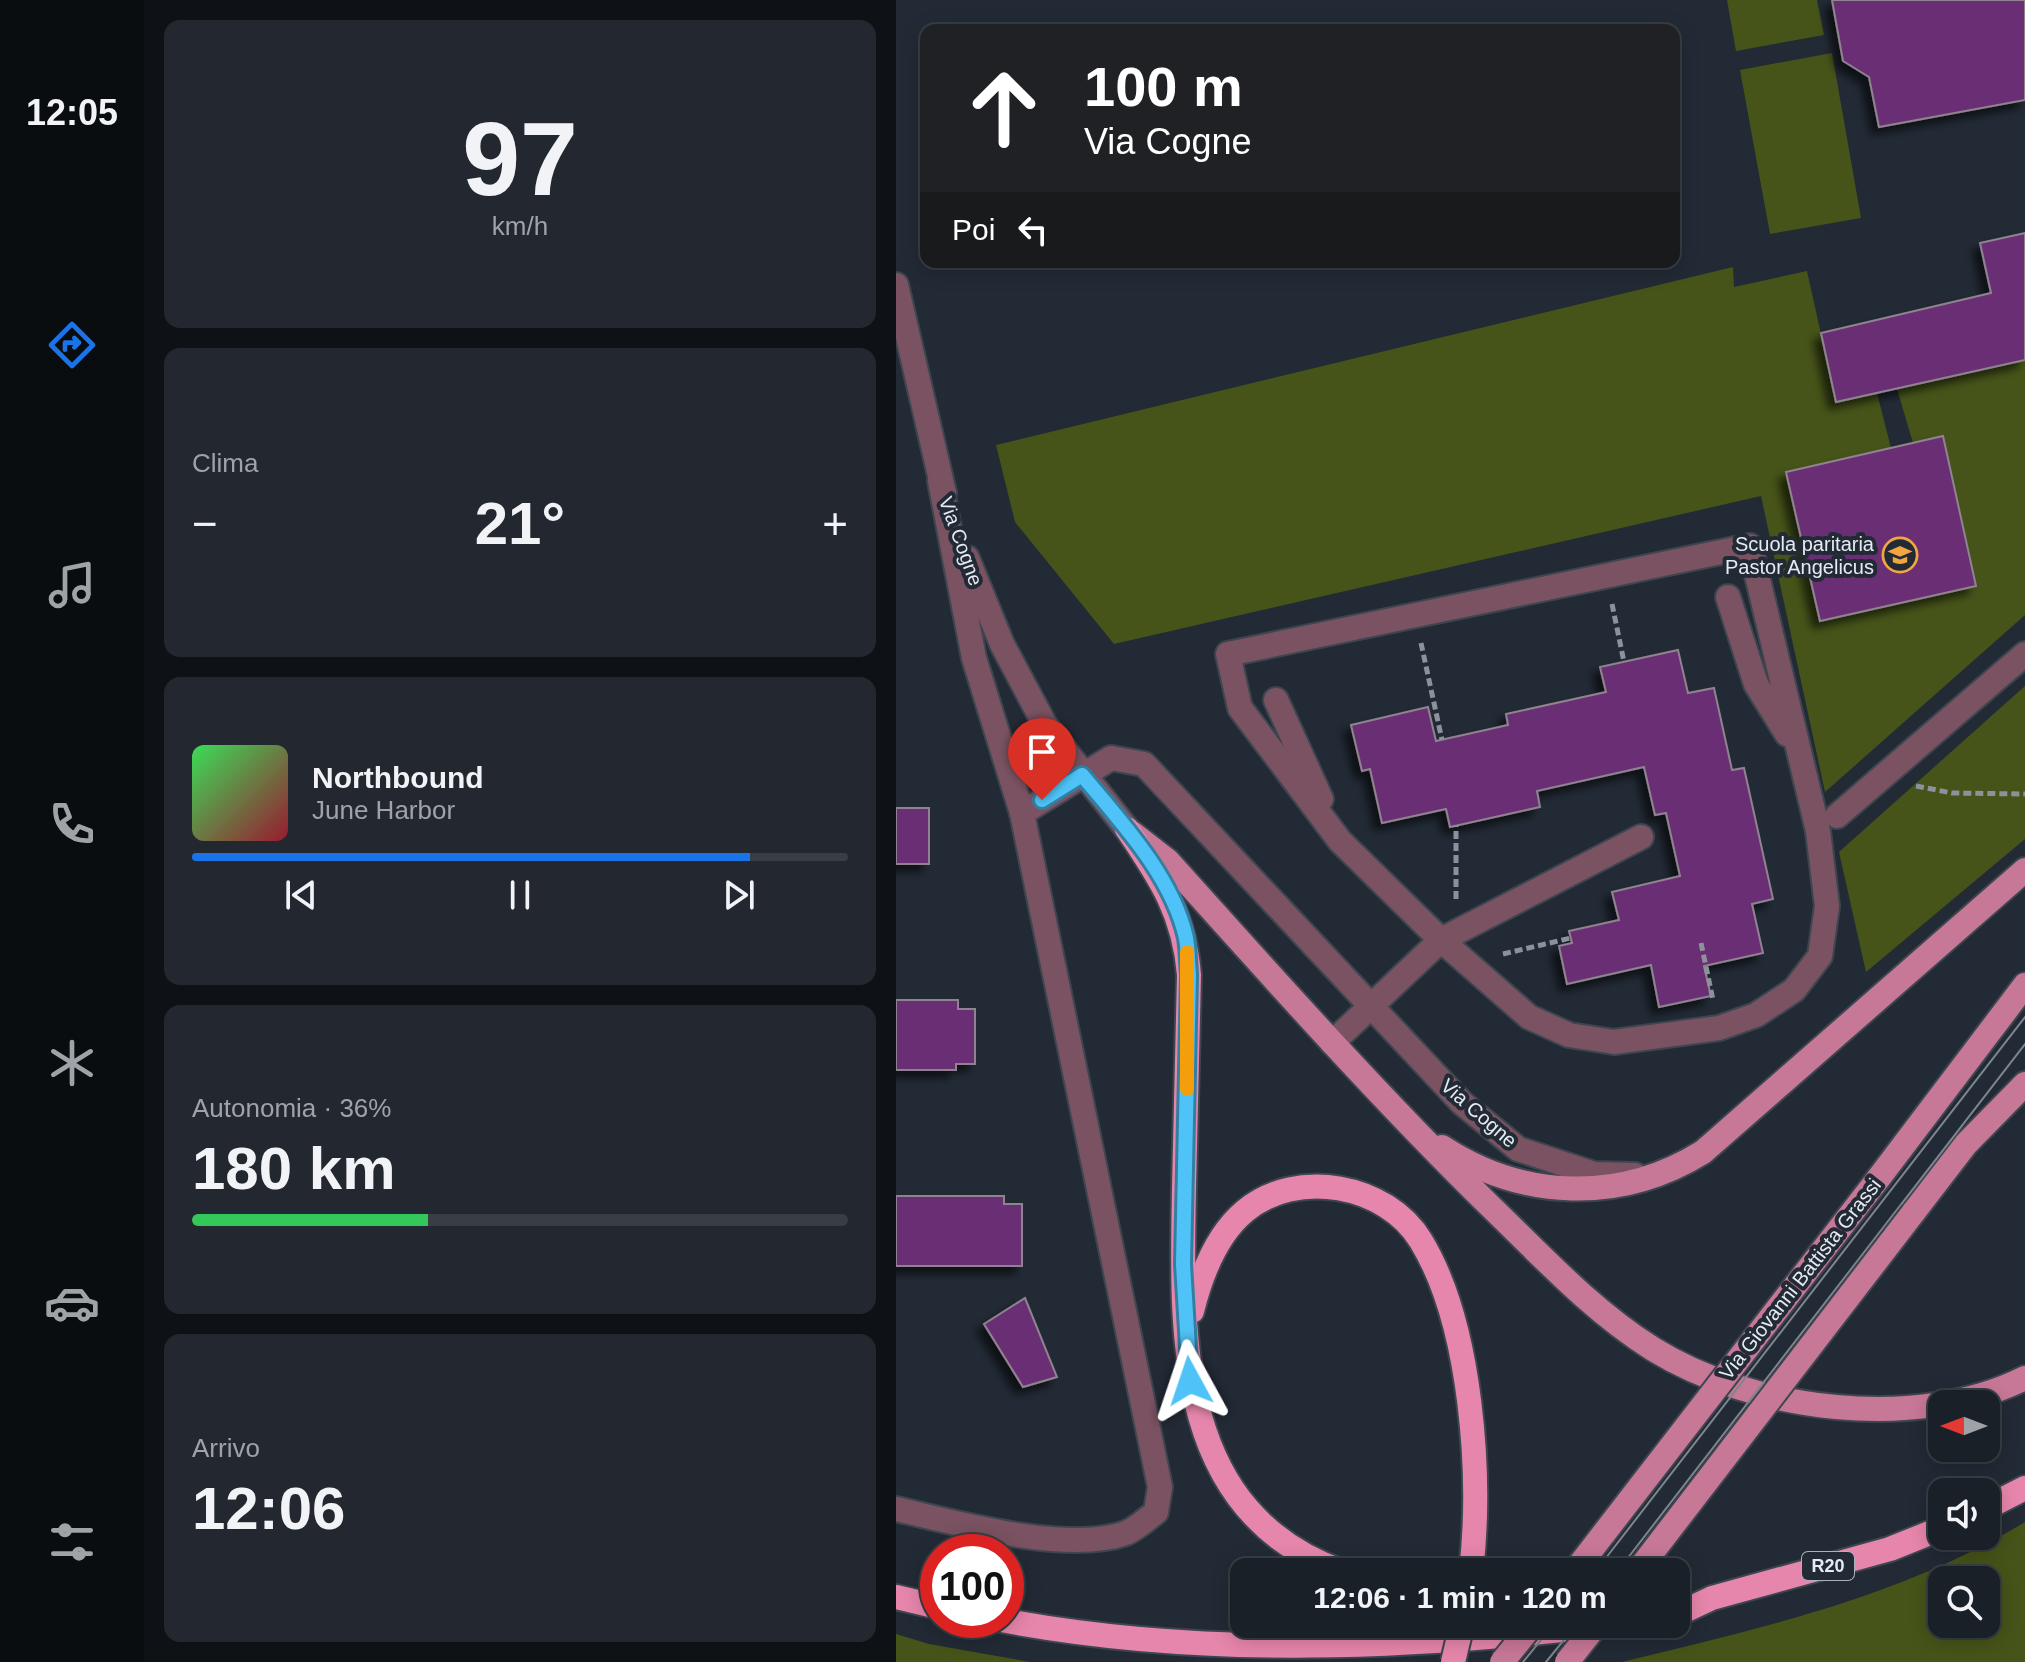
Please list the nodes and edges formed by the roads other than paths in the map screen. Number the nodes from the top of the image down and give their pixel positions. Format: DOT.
graph roads {
  1 [pos="896,285"];
  2 [pos="940,481"];
  3 [pos="1728,597"];
  4 [pos="2025,654"];
  5 [pos="1276,700"];
  6 [pos="1799,752"];
  7 [pos="1082,775"];
  8 [pos="1022,813"];
  9 [pos="1837,816"];
  10 [pos="1127,829"];
  11 [pos="1641,837"];
  12 [pos="1340,841"];
  13 [pos="2025,870"];
  14 [pos="1448,936"];
  15 [pos="2025,985"];
  16 [pos="1371,1007"];
  17 [pos="1332,1043"];
  18 [pos="2023,1087"];
  19 [pos="1400,1118"];
  20 [pos="1661,1173"];
  21 [pos="1187,1349"];
  22 [pos="2025,1378"];
  23 [pos="2025,1488"];
  24 [pos="2000,1501"];
  25 [pos="896,1509"];
  26 [pos="1928,1534"];
  27 [pos="1311,1558"];
  28 [pos="1472,1558"];
  29 [pos="1585,1558"];
  30 [pos="1648,1558"];
  31 [pos="896,1597"];
  32 [pos="1690,1598"];
  33 [pos="1712,1598"];
  34 [pos="920,1603"];
  35 [pos="1690,1608"];
  36 [pos="1024,1623"];
  37 [pos="1459,1638"];
  38 [pos="1497,1638"];
  39 [pos="1522,1638"];
  40 [pos="1586,1638"];
  41 [pos="1453,1662"];
  42 [pos="1502,1662"];
  43 [pos="1567,1662"];
  1 -- 2 [label="street, Via Cogne"];
  2 -- 7 [label="street, Via Cogne"];
  2 -- 8 [label="street"];
  3 -- 6 [label="street"];
  4 -- 9 [label="street"];
  5 -- 12 [label="street"];
  6 -- 12 [label="street"];
  6 -- 14 [label="street"];
  7 -- 8 [label="street"];
  7 -- 10 [label="street, Via Cogne"];
  7 -- 16 [label="street, Via Cogne"];
  8 -- 25 [label="street"];
  10 -- 17 [label="main road"];
  10 -- 21 [label="highway"];
  11 -- 14 [label="street"];
  12 -- 14 [label="street"];
  13 -- 20 [label="main road"];
  14 -- 16 [label="street"];
  15 -- 29 [label="main road, Via Giovanni Battista Grassi, bridge"];
  16 -- 17 [label="street"];
  16 -- 20 [label="street, Via Cogne"];
  17 -- 19 [label="main road"];
  18 -- 30 [label="main road, bridge"];
  19 -- 20 [label="main road"];
  19 -- 22 [label="main road"];
  21 -- 27 [label="highway"];
  21 -- 28 [label="highway"];
  23 -- 24 [label="highway"];
  26 -- 33 [label="highway, R20"];
  31 -- 34 [label="highway"];
  32 -- 33 [label="highway"];
  33 -- 35 [label="highway, R20"];
  36 -- 38 [label="highway"];
  37 -- 41 [label="highway, bridge"];
  39 -- 42 [label="main road, bridge"];
  40 -- 43 [label="main road, bridge"];
}
